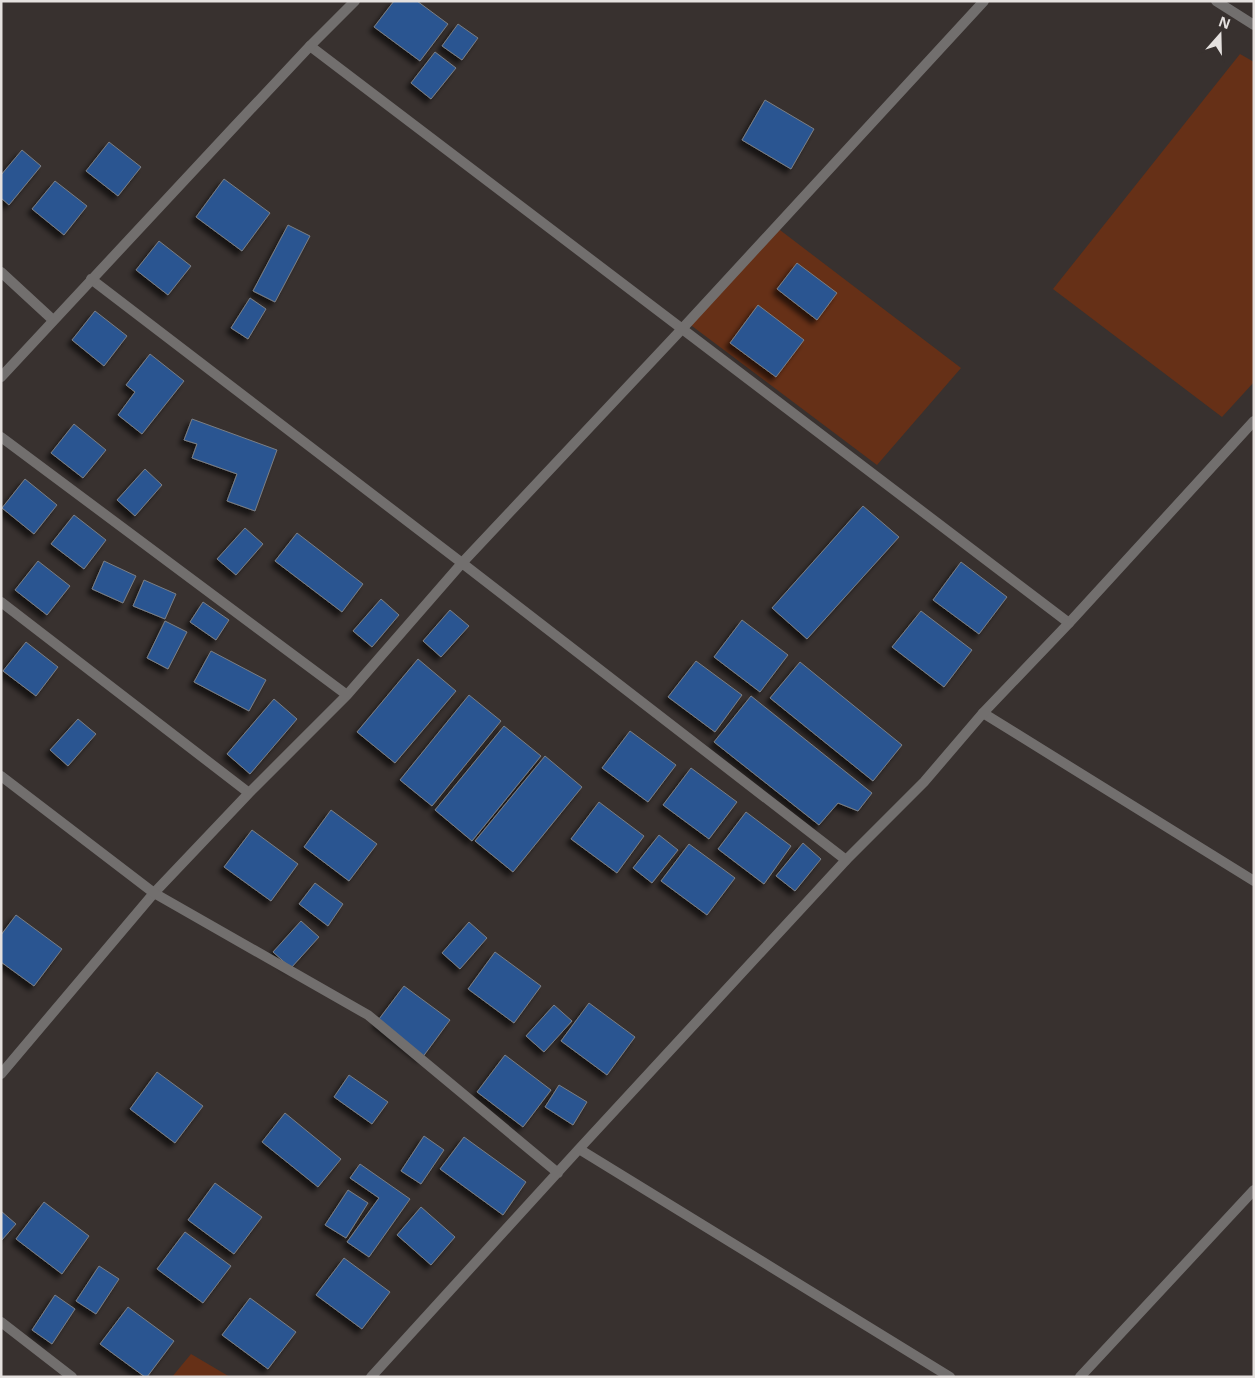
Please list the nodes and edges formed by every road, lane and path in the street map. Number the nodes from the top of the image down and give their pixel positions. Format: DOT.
graph roads {
  1 [pos="355,1"];
  2 [pos="984,1"];
  3 [pos="1216,1"];
  4 [pos="1254,25"];
  5 [pos="310,46"];
  6 [pos="1,272"];
  7 [pos="91,279"];
  8 [pos="54,320"];
  9 [pos="681,330"];
  10 [pos="1,377"];
  11 [pos="1254,421"];
  12 [pos="1,438"];
  13 [pos="462,563"];
  14 [pos="1,602"];
  15 [pos="1069,623"];
  16 [pos="347,695"];
  17 [pos="983,713"];
  18 [pos="1,776"];
  19 [pos="249,793"];
  20 [pos="846,860"];
  21 [pos="1254,881"];
  22 [pos="154,893"];
  23 [pos="1,1074"];
  24 [pos="579,1149"];
  25 [pos="558,1173"];
  26 [pos="1254,1190"];
  27 [pos="1,1322"];
  28 [pos="72,1377"];
  29 [pos="371,1377"];
  30 [pos="950,1377"];
  31 [pos="1080,1377"];
  1 -- 5 [label="street"];
  2 -- 9 [label="street"];
  3 -- 4 [label="street"];
  5 -- 7 [label="street"];
  5 -- 9 [label="street"];
  6 -- 8 [label="street"];
  7 -- 8 [label="street"];
  7 -- 13 [label="street"];
  8 -- 10 [label="street"];
  9 -- 13 [label="street"];
  9 -- 15 [label="street"];
  11 -- 15 [label="street"];
  12 -- 16 [label="street"];
  13 -- 16 [label="street"];
  13 -- 20 [label="street"];
  14 -- 19 [label="street"];
  15 -- 17 [label="street"];
  16 -- 19 [label="street"];
  17 -- 20 [label="street"];
  17 -- 21 [label="street"];
  18 -- 22 [label="street"];
  19 -- 22 [label="street"];
  20 -- 24 [label="street"];
  22 -- 23 [label="street"];
  22 -- 25 [label="street"];
  24 -- 25 [label="street"];
  24 -- 30 [label="street"];
  25 -- 29 [label="street"];
  26 -- 31 [label="street"];
  27 -- 28 [label="street"];
}
